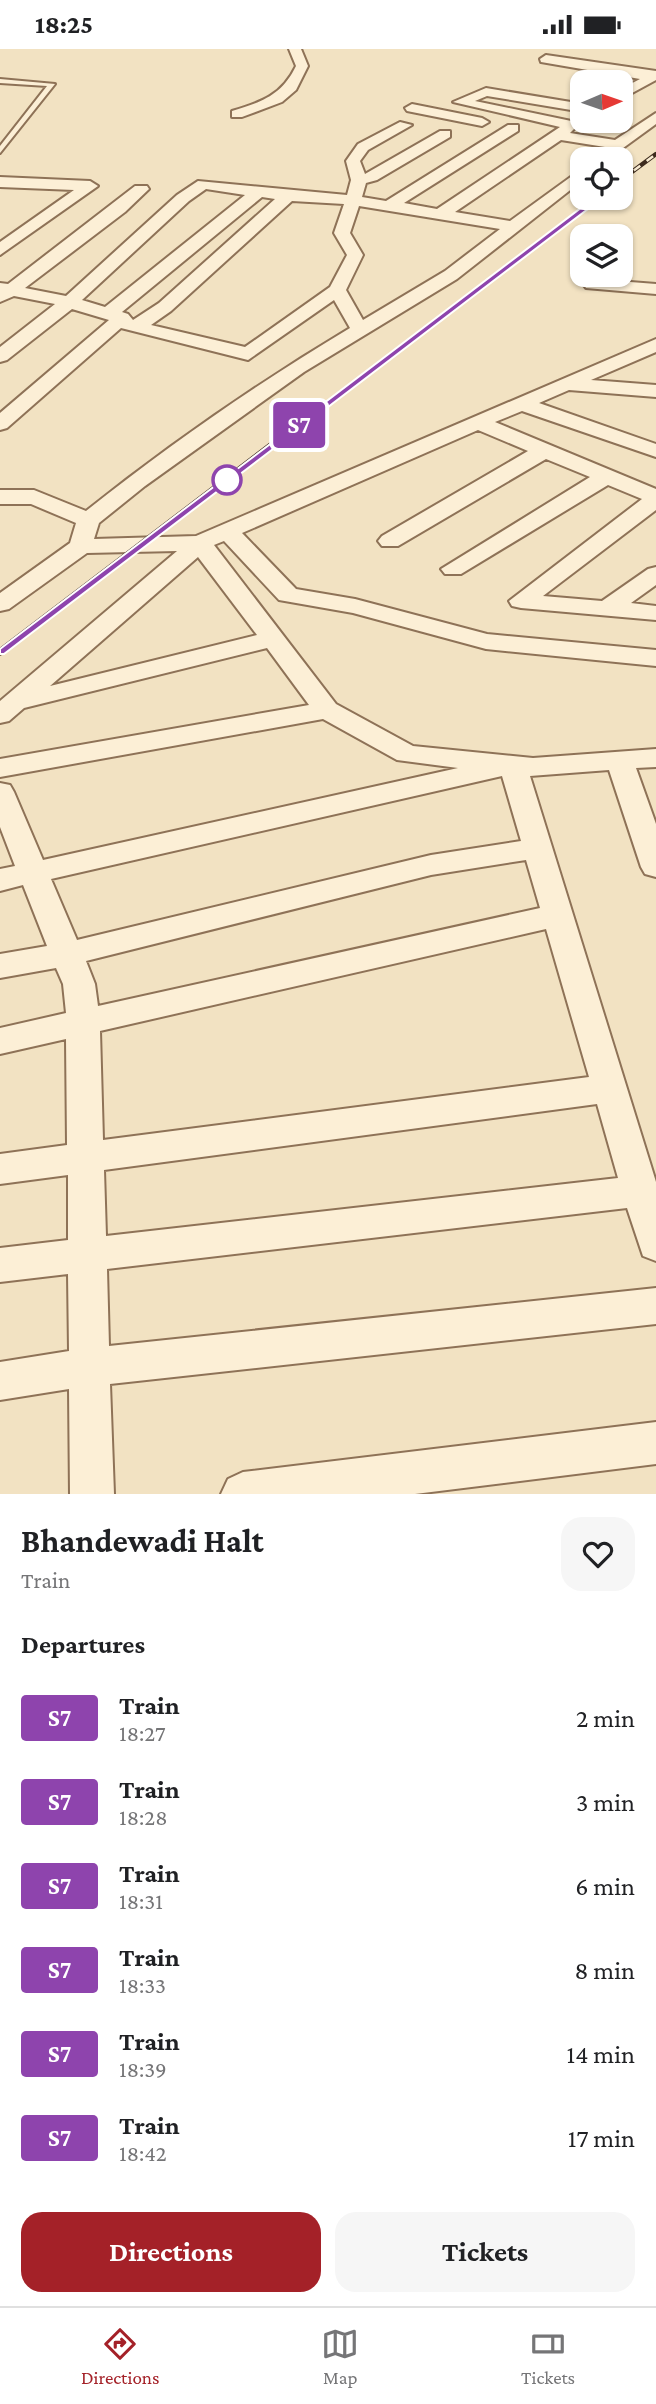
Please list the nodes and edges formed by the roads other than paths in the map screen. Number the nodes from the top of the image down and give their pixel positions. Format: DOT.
graph roads {
  1 [pos="295,49"];
  2 [pos="570,49"];
  3 [pos="546,59"];
  4 [pos="539,72"];
  5 [pos="570,77"];
  6 [pos="656,77"];
  7 [pos="0,81"];
  8 [pos="636,87"];
  9 [pos="570,107"];
  10 [pos="412,108"];
  11 [pos="237,114"];
  12 [pos="656,117"];
  13 [pos="570,121"];
  14 [pos="405,125"];
  15 [pos="570,127"];
  16 [pos="513,128"];
  17 [pos="445,134"];
  18 [pos="558,135"];
  19 [pos="617,145"];
  20 [pos="614,147"];
  21 [pos="0,151"];
  22 [pos="359,180"];
  23 [pos="0,182"];
  24 [pos="570,182"];
  25 [pos="141,189"];
  26 [pos="258,192"];
  27 [pos="288,196"];
  28 [pos="353,200"];
  29 [pos="39,201"];
  30 [pos="65,203"];
  31 [pos="387,207"];
  32 [pos="439,215"];
  33 [pos="513,226"];
  34 [pos="0,250"];
  35 [pos="633,287"];
  36 [pos="656,289"];
  37 [pos="337,290"];
  38 [pos="3,293"];
  39 [pos="69,302"];
  40 [pos="120,321"];
  41 [pos="361,332"];
  42 [pos="656,345"];
  43 [pos="248,354"];
  44 [pos="0,356"];
  45 [pos="297,368"];
  46 [pos="566,385"];
  47 [pos="656,391"];
  48 [pos="522,404"];
  49 [pos="479,423"];
  50 [pos="0,424"];
  51 [pos="583,426"];
  52 [pos="656,429"];
  53 [pos="545,450"];
  54 [pos="656,451"];
  55 [pos="607,476"];
  56 [pos="0,497"];
  57 [pos="656,498"];
  58 [pos="88,520"];
  59 [pos="228,531"];
  60 [pos="390,541"];
  61 [pos="200,543"];
  62 [pos="81,546"];
  63 [pos="453,569"];
  64 [pos="656,574"];
  65 [pos="0,604"];
  66 [pos="607,609"];
  67 [pos="656,613"];
  68 [pos="273,639"];
  69 [pos="656,657"];
  70 [pos="8,709"];
  71 [pos="327,710"];
  72 [pos="656,758"];
  73 [pos="620,761"];
  74 [pos="513,765"];
  75 [pos="0,768"];
  76 [pos="0,792"];
  77 [pos="650,829"];
  78 [pos="538,848"];
  79 [pos="656,867"];
  80 [pos="34,874"];
  81 [pos="0,880"];
  82 [pos="558,915"];
  83 [pos="67,954"];
  84 [pos="0,966"];
  85 [pos="83,1022"];
  86 [pos="0,1041"];
  87 [pos="610,1088"];
  88 [pos="84,1158"];
  89 [pos="0,1169"];
  90 [pos="640,1191"];
  91 [pos="656,1244"];
  92 [pos="87,1254"];
  93 [pos="0,1265"];
  94 [pos="656,1306"];
  95 [pos="91,1367"];
  96 [pos="0,1381"];
  97 [pos="656,1443"];
  98 [pos="92,1494"];
  99 [pos="243,1494"];
  1 -- 11 [label="street"];
  2 -- 6 [label="street"];
  3 -- 6 [label="street"];
  4 -- 5 [label="street"];
  6 -- 8 [label="street"];
  7 -- 21 [label="lane"];
  9 -- 13 [label="street"];
  10 -- 16 [label="street"];
  12 -- 19 [label="street"];
  14 -- 22 [label="street"];
  15 -- 18 [label="street"];
  16 -- 18 [label="street"];
  16 -- 31 [label="street"];
  17 -- 22 [label="street"];
  18 -- 19 [label="street"];
  18 -- 32 [label="street"];
  19 -- 20 [label="street"];
  22 -- 28 [label="street"];
  23 -- 30 [label="street"];
  24 -- 33 [label="street"];
  25 -- 38 [label="street"];
  26 -- 27 [label="street"];
  26 -- 39 [label="street"];
  26 -- 40 [label="street"];
  27 -- 28 [label="street"];
  27 -- 40 [label="street"];
  28 -- 31 [label="street"];
  28 -- 37 [label="street"];
  29 -- 30 [label="street"];
  30 -- 34 [label="street"];
  31 -- 32 [label="street"];
  32 -- 33 [label="street"];
  33 -- 41 [label="street"];
  35 -- 36 [label="street"];
  37 -- 41 [label="street"];
  37 -- 43 [label="street"];
  38 -- 39 [label="street"];
  39 -- 40 [label="street"];
  39 -- 44 [label="street"];
  40 -- 43 [label="street"];
  40 -- 50 [label="street"];
  41 -- 45 [label="street"];
  42 -- 46 [label="street"];
  43 -- 45 [label="street"];
  45 -- 58 [label="street"];
  46 -- 47 [label="street"];
  46 -- 48 [label="street"];
  48 -- 49 [label="street"];
  48 -- 51 [label="street"];
  49 -- 53 [label="street"];
  49 -- 59 [label="street"];
  51 -- 52 [label="street"];
  51 -- 54 [label="street"];
  53 -- 55 [label="street"];
  53 -- 60 [label="street"];
  55 -- 57 [label="street"];
  55 -- 63 [label="street"];
  56 -- 58 [label="street"];
  57 -- 66 [label="street"];
  58 -- 62 [label="street"];
  59 -- 61 [label="street"];
  59 -- 69 [label="street"];
  61 -- 62 [label="street"];
  61 -- 68 [label="street"];
  61 -- 70 [label="street"];
  62 -- 65 [label="street"];
  64 -- 66 [label="street"];
  66 -- 67 [label="street"];
  68 -- 70 [label="street"];
  68 -- 71 [label="street"];
  71 -- 74 [label="street"];
  71 -- 75 [label="street"];
  72 -- 73 [label="street"];
  73 -- 74 [label="street"];
  73 -- 77 [label="street"];
  74 -- 78 [label="street"];
  74 -- 80 [label="street"];
  76 -- 80 [label="street"];
  77 -- 79 [label="street"];
  78 -- 82 [label="street"];
  78 -- 83 [label="street"];
  80 -- 81 [label="street"];
  80 -- 83 [label="street"];
  82 -- 85 [label="street"];
  82 -- 87 [label="street"];
  83 -- 84 [label="street"];
  83 -- 85 [label="street"];
  85 -- 86 [label="street"];
  85 -- 88 [label="street"];
  87 -- 88 [label="street"];
  87 -- 90 [label="street"];
  88 -- 89 [label="street"];
  88 -- 92 [label="street"];
  90 -- 91 [label="street"];
  90 -- 92 [label="street"];
  92 -- 93 [label="street"];
  92 -- 95 [label="street"];
  94 -- 95 [label="street"];
  95 -- 96 [label="street"];
  95 -- 98 [label="street"];
  97 -- 99 [label="street"];
}
